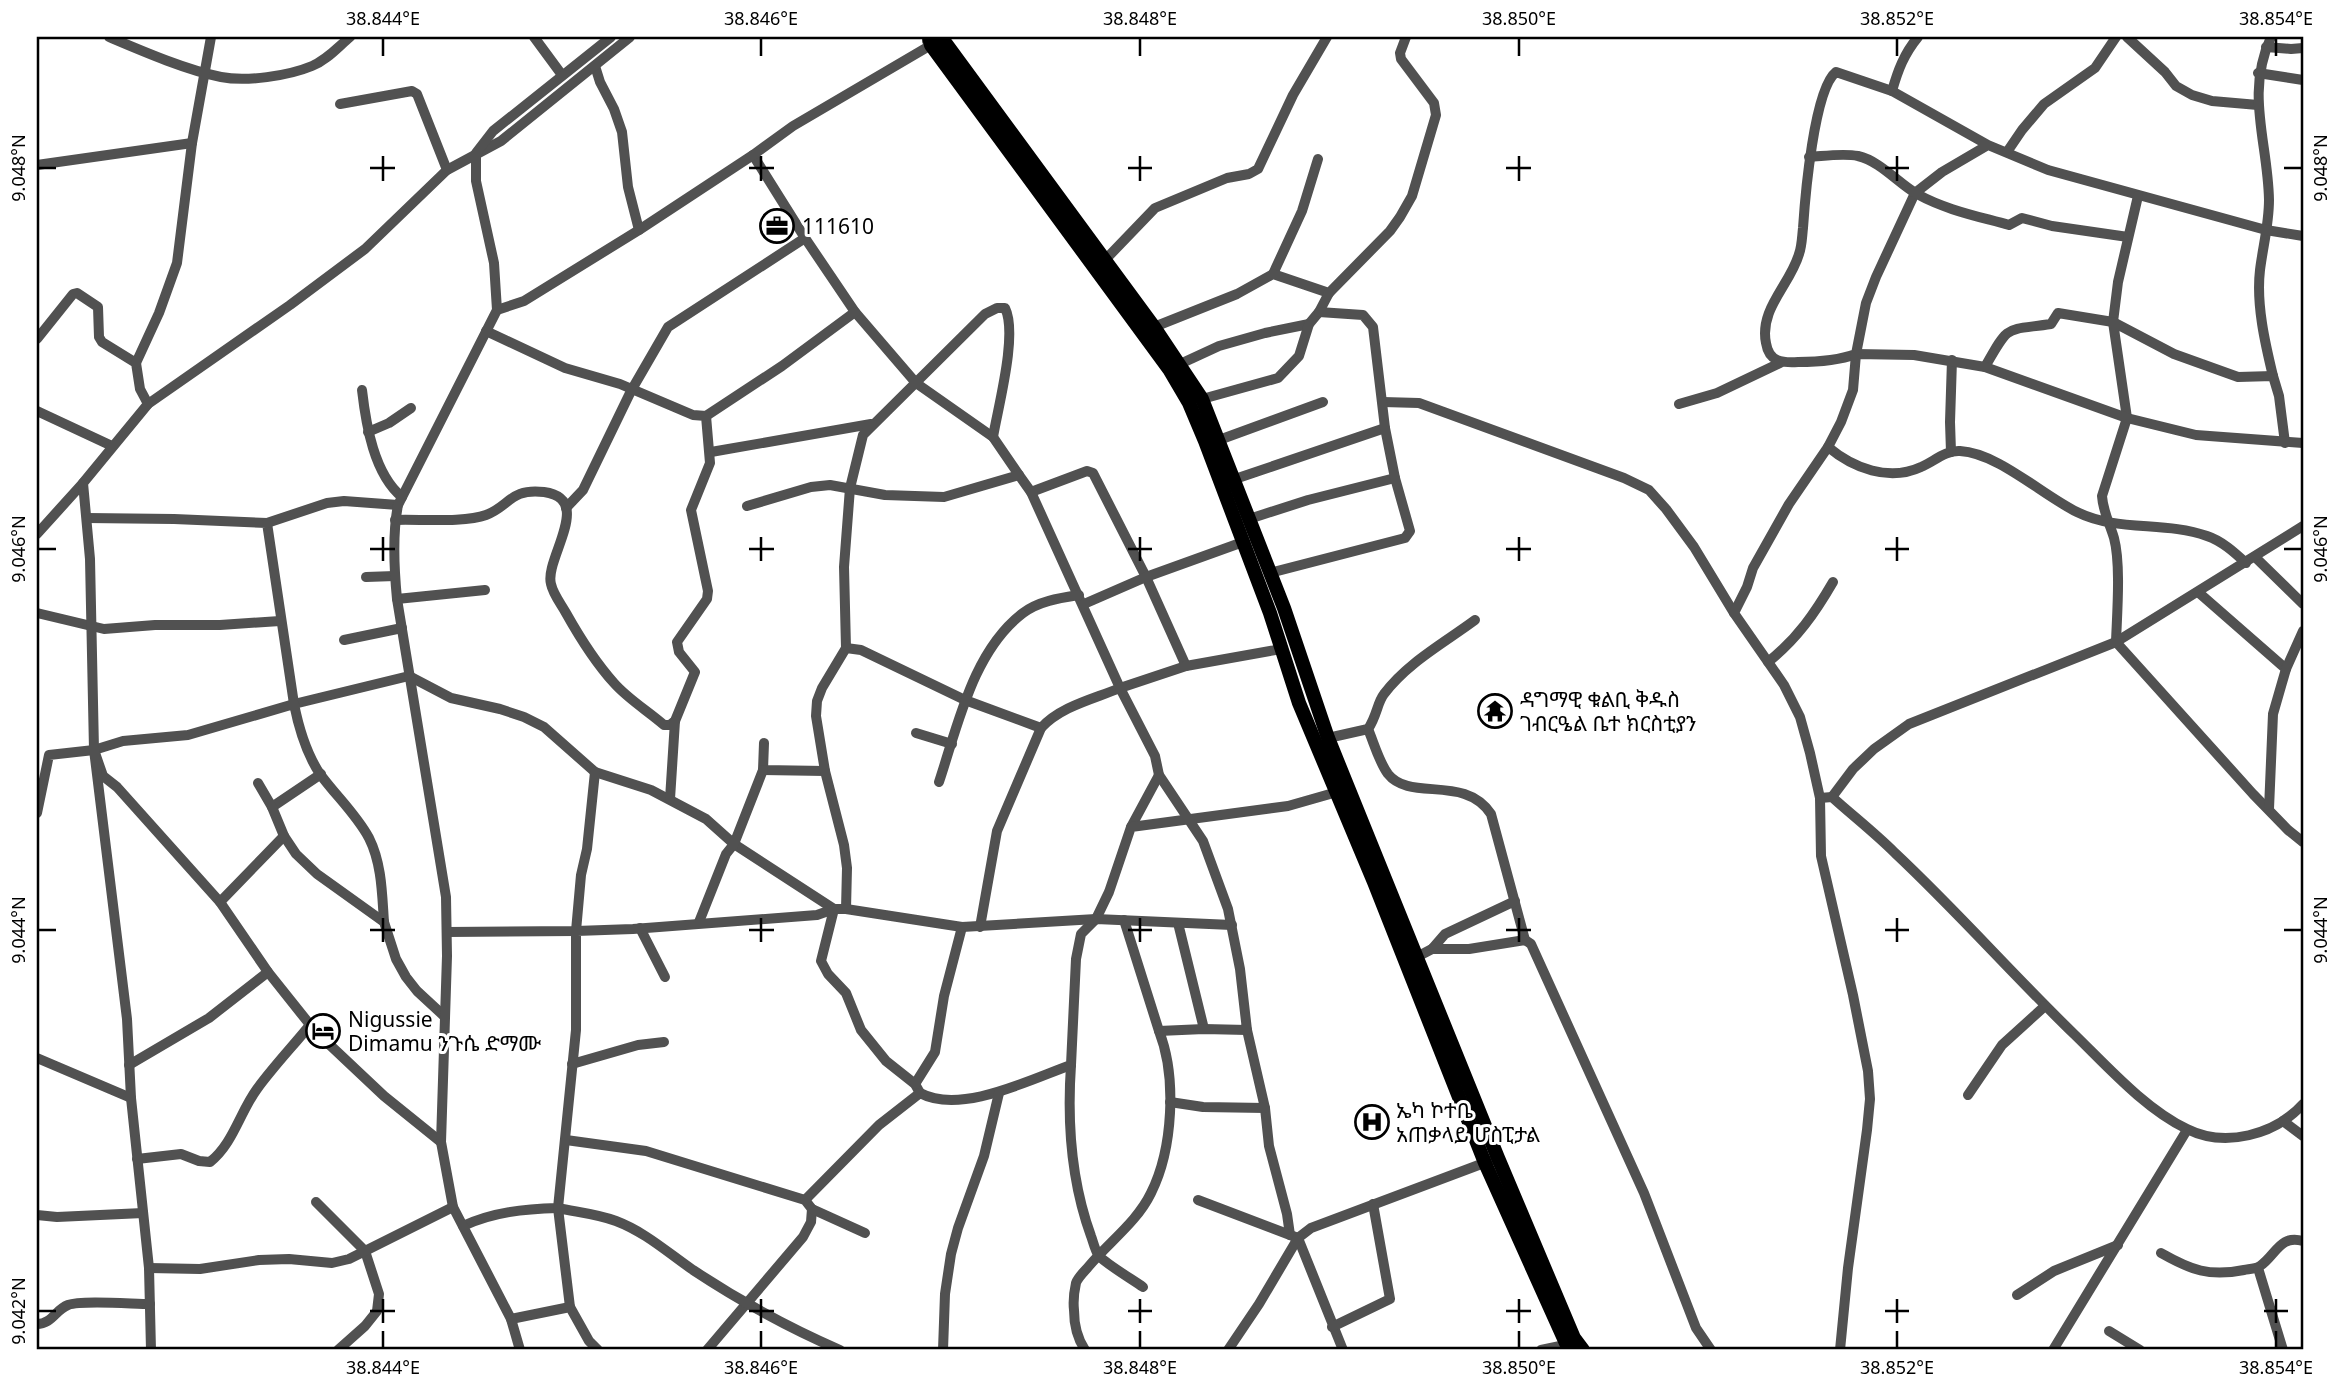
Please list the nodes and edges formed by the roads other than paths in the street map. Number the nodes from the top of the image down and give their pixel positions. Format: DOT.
graph roads {
  1 [pos="109,37"];
  2 [pos="211,37"];
  3 [pos="351,37"];
  4 [pos="534,37"];
  5 [pos="611,37"];
  6 [pos="630,37"];
  7 [pos="1327,37"];
  8 [pos="1406,37"];
  9 [pos="1918,37"];
  10 [pos="2116,37"];
  11 [pos="2127,37"];
  12 [pos="931,39"];
  13 [pos="2268,42"];
  14 [pos="2303,48"];
  15 [pos="596,66"];
  16 [pos="204,72"];
  17 [pos="2258,74"];
  18 [pos="562,75"];
  19 [pos="2303,80"];
  20 [pos="1892,91"];
  21 [pos="340,104"];
  22 [pos="2258,105"];
  23 [pos="192,143"];
  24 [pos="1988,145"];
  25 [pos="2007,152"];
  26 [pos="476,153"];
  27 [pos="753,155"];
  28 [pos="1809,157"];
  29 [pos="1318,159"];
  30 [pos="37,165"];
  31 [pos="447,170"];
  32 [pos="1915,193"];
  33 [pos="2138,196"];
  34 [pos="639,230"];
  35 [pos="2266,230"];
  36 [pos="2303,236"];
  37 [pos="2128,237"];
  38 [pos="805,238"];
  39 [pos="1105,260"];
  40 [pos="1273,274"];
  41 [pos="1329,293"];
  42 [pos="497,310"];
  43 [pos="855,312"];
  44 [pos="1319,312"];
  45 [pos="2113,322"];
  46 [pos="1309,324"];
  47 [pos="1154,327"];
  48 [pos="486,331"];
  49 [pos="37,339"];
  50 [pos="1856,354"];
  51 [pos="1952,360"];
  52 [pos="136,363"];
  53 [pos="1780,363"];
  54 [pos="1180,364"];
  55 [pos="1985,367"];
  56 [pos="2273,376"];
  57 [pos="916,383"];
  58 [pos="362,390"];
  59 [pos="631,391"];
  60 [pos="1196,401"];
  61 [pos="1323,402"];
  62 [pos="1383,402"];
  63 [pos="148,404"];
  64 [pos="1679,404"];
  65 [pos="411,408"];
  66 [pos="37,411"];
  67 [pos="706,416"];
  68 [pos="2127,418"];
  69 [pos="872,424"];
  70 [pos="1385,428"];
  71 [pos="368,432"];
  72 [pos="993,437"];
  73 [pos="1219,440"];
  74 [pos="2285,443"];
  75 [pos="2303,443"];
  76 [pos="112,446"];
  77 [pos="1828,447"];
  78 [pos="710,452"];
  79 [pos="1951,452"];
  80 [pos="1019,475"];
  81 [pos="1395,478"];
  82 [pos="1235,479"];
  83 [pos="83,484"];
  84 [pos="850,488"];
  85 [pos="1031,492"];
  86 [pos="400,501"];
  87 [pos="747,506"];
  88 [pos="566,508"];
  89 [pos="87,518"];
  90 [pos="1249,519"];
  91 [pos="395,520"];
  92 [pos="2107,522"];
  93 [pos="267,523"];
  94 [pos="2303,526"];
  95 [pos="37,534"];
  96 [pos="1243,542"];
  97 [pos="2251,560"];
  98 [pos="1270,573"];
  99 [pos="395,576"];
  100 [pos="366,577"];
  101 [pos="1146,577"];
  102 [pos="1833,582"];
  103 [pos="485,590"];
  104 [pos="2198,592"];
  105 [pos="397,599"];
  106 [pos="1082,599"];
  107 [pos="2303,604"];
  108 [pos="37,613"];
  109 [pos="1734,613"];
  110 [pos="1475,620"];
  111 [pos="280,621"];
  112 [pos="91,626"];
  113 [pos="402,628"];
  114 [pos="2303,631"];
  115 [pos="344,640"];
  116 [pos="2116,642"];
  117 [pos="846,648"];
  118 [pos="1281,649"];
  119 [pos="1769,662"];
  120 [pos="1186,666"];
  121 [pos="2286,669"];
  122 [pos="409,676"];
  123 [pos="1121,688"];
  124 [pos="965,700"];
  125 [pos="294,704"];
  126 [pos="675,721"];
  127 [pos="1041,728"];
  128 [pos="1368,729"];
  129 [pos="916,733"];
  130 [pos="1328,738"];
  131 [pos="764,743"];
  132 [pos="952,744"];
  133 [pos="94,750"];
  134 [pos="37,754"];
  135 [pos="49,755"];
  136 [pos="763,771"];
  137 [pos="825,771"];
  138 [pos="595,772"];
  139 [pos="321,774"];
  140 [pos="1159,775"];
  141 [pos="939,782"];
  142 [pos="258,783"];
  143 [pos="1337,792"];
  144 [pos="1832,797"];
  145 [pos="1820,798"];
  146 [pos="670,799"];
  147 [pos="272,807"];
  148 [pos="2269,809"];
  149 [pos="37,813"];
  150 [pos="1187,818"];
  151 [pos="1131,827"];
  152 [pos="284,836"];
  153 [pos="2303,842"];
  154 [pos="734,844"];
  155 [pos="1515,901"];
  156 [pos="220,902"];
  157 [pos="834,909"];
  158 [pos="846,909"];
  159 [pos="1096,919"];
  160 [pos="1124,920"];
  161 [pos="384,922"];
  162 [pos="699,922"];
  163 [pos="1178,923"];
  164 [pos="1232,925"];
  165 [pos="962,927"];
  166 [pos="980,927"];
  167 [pos="640,928"];
  168 [pos="576,931"];
  169 [pos="447,932"];
  170 [pos="1525,940"];
  171 [pos="1432,950"];
  172 [pos="1411,960"];
  173 [pos="268,972"];
  174 [pos="665,978"];
  175 [pos="2045,1006"];
  176 [pos="444,1016"];
  177 [pos="310,1025"];
  178 [pos="1203,1029"];
  179 [pos="1247,1030"];
  180 [pos="1159,1031"];
  181 [pos="664,1042"];
  182 [pos="37,1058"];
  183 [pos="572,1064"];
  184 [pos="129,1065"];
  185 [pos="1071,1065"];
  186 [pos="918,1089"];
  187 [pos="999,1093"];
  188 [pos="1968,1095"];
  189 [pos="131,1098"];
  190 [pos="1170,1102"];
  191 [pos="2303,1104"];
  192 [pos="1265,1108"];
  193 [pos="2283,1121"];
  194 [pos="2187,1130"];
  195 [pos="2303,1136"];
  196 [pos="566,1140"];
  197 [pos="441,1142"];
  198 [pos="137,1159"];
  199 [pos="1491,1160"];
  200 [pos="1198,1200"];
  201 [pos="316,1202"];
  202 [pos="808,1204"];
  203 [pos="1373,1205"];
  204 [pos="453,1207"];
  205 [pos="558,1209"];
  206 [pos="143,1213"];
  207 [pos="37,1215"];
  208 [pos="463,1226"];
  209 [pos="865,1233"];
  210 [pos="1294,1236"];
  211 [pos="2303,1241"];
  212 [pos="2118,1245"];
  213 [pos="365,1251"];
  214 [pos="2161,1254"];
  215 [pos="1098,1255"];
  216 [pos="149,1268"];
  217 [pos="2258,1268"];
  218 [pos="1143,1287"];
  219 [pos="2017,1295"];
  220 [pos="747,1303"];
  221 [pos="150,1304"];
  222 [pos="570,1307"];
  223 [pos="511,1319"];
  224 [pos="37,1324"];
  225 [pos="1332,1327"];
  226 [pos="2109,1331"];
  227 [pos="1567,1348"];
  228 [pos="151,1350"];
  229 [pos="338,1350"];
  230 [pos="520,1350"];
  231 [pos="598,1350"];
  232 [pos="707,1350"];
  233 [pos="840,1350"];
  234 [pos="943,1350"];
  235 [pos="1085,1350"];
  236 [pos="1228,1350"];
  237 [pos="1343,1350"];
  238 [pos="1541,1350"];
  239 [pos="1583,1350"];
  240 [pos="1710,1350"];
  241 [pos="1840,1350"];
  242 [pos="2053,1350"];
  243 [pos="2140,1350"];
  244 [pos="2283,1350"];
  1 -- 16 [label="street"];
  2 -- 16 [label="street"];
  3 -- 16 [label="street"];
  4 -- 18 [label="street"];
  5 -- 18 [label="street"];
  6 -- 15 [label="street"];
  7 -- 39 [label="street"];
  8 -- 41 [label="street"];
  9 -- 20 [label="street"];
  10 -- 25 [label="street"];
  11 -- 22 [label="street"];
  12 -- 27 [label="street"];
  12 -- 39 [label="main road"];
  12 -- 60 [label="main road"];
  13 -- 14 [label="street"];
  13 -- 17 [label="street"];
  15 -- 26 [label="street"];
  15 -- 34 [label="street"];
  16 -- 23 [label="street"];
  17 -- 19 [label="street"];
  17 -- 22 [label="street"];
  18 -- 26 [label="street"];
  20 -- 24 [label="street"];
  20 -- 28 [label="street"];
  21 -- 31 [label="street"];
  22 -- 35 [label="street"];
  23 -- 30 [label="street"];
  23 -- 52 [label="street"];
  24 -- 25 [label="street"];
  24 -- 32 [label="street"];
  25 -- 33 [label="street"];
  26 -- 31 [label="street"];
  26 -- 42 [label="street"];
  27 -- 34 [label="street"];
  27 -- 38 [label="street"];
  28 -- 32 [label="street"];
  28 -- 53 [label="street"];
  29 -- 40 [label="street"];
  31 -- 63 [label="street"];
  32 -- 37 [label="street"];
  32 -- 50 [label="street"];
  33 -- 35 [label="street"];
  33 -- 37 [label="street"];
  34 -- 42 [label="street"];
  35 -- 36 [label="street"];
  35 -- 56 [label="street"];
  37 -- 45 [label="street"];
  38 -- 43 [label="street"];
  38 -- 59 [label="street"];
  39 -- 47 [label="main road"];
  40 -- 41 [label="street"];
  40 -- 47 [label="street"];
  41 -- 44 [label="street"];
  42 -- 48 [label="street"];
  43 -- 57 [label="street"];
  43 -- 67 [label="street"];
  44 -- 46 [label="street"];
  44 -- 62 [label="street"];
  45 -- 55 [label="street"];
  45 -- 56 [label="street"];
  45 -- 68 [label="street"];
  46 -- 54 [label="street"];
  46 -- 60 [label="street"];
  47 -- 54 [label="main road"];
  48 -- 59 [label="street"];
  48 -- 86 [label="street"];
  49 -- 52 [label="street"];
  50 -- 51 [label="street"];
  50 -- 53 [label="street"];
  50 -- 77 [label="street"];
  51 -- 55 [label="street"];
  51 -- 79 [label="street"];
  52 -- 63 [label="street"];
  53 -- 64 [label="street"];
  54 -- 60 [label="main road"];
  55 -- 68 [label="street"];
  56 -- 74 [label="street"];
  57 -- 69 [label="street"];
  57 -- 72 [label="street"];
  57 -- 72 [label="street"];
  58 -- 71 [label="street"];
  59 -- 67 [label="street"];
  59 -- 88 [label="street"];
  60 -- 73 [label="main road"];
  60 -- 96 [label="main road"];
  61 -- 73 [label="street"];
  62 -- 70 [label="street"];
  62 -- 109 [label="street"];
  63 -- 76 [label="street"];
  65 -- 71 [label="street"];
  66 -- 76 [label="street"];
  67 -- 78 [label="street"];
  68 -- 74 [label="street"];
  68 -- 92 [label="street"];
  69 -- 78 [label="street"];
  69 -- 84 [label="street"];
  70 -- 81 [label="street"];
  70 -- 82 [label="street"];
  71 -- 86 [label="street"];
  72 -- 80 [label="street"];
  73 -- 82 [label="main road"];
  74 -- 75 [label="street"];
  76 -- 83 [label="street"];
  77 -- 79 [label="street"];
  77 -- 109 [label="street"];
  78 -- 126 [label="street"];
  79 -- 92 [label="street"];
  80 -- 84 [label="street"];
  80 -- 85 [label="street"];
  81 -- 90 [label="street"];
  81 -- 98 [label="street"];
  82 -- 90 [label="main road"];
  83 -- 89 [label="street"];
  83 -- 95 [label="street"];
  84 -- 87 [label="street"];
  84 -- 117 [label="street"];
  85 -- 101 [label="street"];
  85 -- 106 [label="street"];
  86 -- 91 [label="street"];
  86 -- 93 [label="street"];
  88 -- 91 [label="street"];
  88 -- 126 [label="street"];
  89 -- 93 [label="street"];
  89 -- 112 [label="street"];
  90 -- 98 [label="main road"];
  91 -- 99 [label="street"];
  92 -- 97 [label="street"];
  92 -- 116 [label="street"];
  93 -- 111 [label="street"];
  94 -- 97 [label="street"];
  96 -- 101 [label="street"];
  96 -- 118 [label="main road"];
  97 -- 104 [label="street"];
  97 -- 107 [label="street"];
  98 -- 130 [label="main road"];
  99 -- 100 [label="street"];
  99 -- 105 [label="street"];
  101 -- 106 [label="street"];
  101 -- 120 [label="street"];
  102 -- 119 [label="street"];
  103 -- 105 [label="street"];
  104 -- 116 [label="street"];
  104 -- 121 [label="street"];
  105 -- 113 [label="street"];
  106 -- 123 [label="street"];
  106 -- 124 [label="street"];
  108 -- 112 [label="street"];
  109 -- 119 [label="street"];
  110 -- 128 [label="street"];
  111 -- 112 [label="street"];
  111 -- 125 [label="street"];
  112 -- 133 [label="street"];
  113 -- 115 [label="street"];
  113 -- 122 [label="street"];
  114 -- 121 [label="street"];
  116 -- 144 [label="street"];
  116 -- 148 [label="street"];
  117 -- 124 [label="street"];
  117 -- 137 [label="street"];
  118 -- 120 [label="street"];
  118 -- 143 [label="main road"];
  119 -- 145 [label="street"];
  120 -- 123 [label="street"];
  121 -- 148 [label="street"];
  122 -- 125 [label="street"];
  122 -- 138 [label="street"];
  122 -- 169 [label="street"];
  123 -- 127 [label="street"];
  123 -- 140 [label="street"];
  124 -- 127 [label="street"];
  124 -- 132 [label="street"];
  125 -- 133 [label="street"];
  125 -- 139 [label="street"];
  126 -- 146 [label="street"];
  127 -- 166 [label="street"];
  128 -- 130 [label="street"];
  128 -- 155 [label="street"];
  129 -- 132 [label="street"];
  130 -- 172 [label="main road"];
  131 -- 136 [label="street"];
  132 -- 141 [label="street"];
  133 -- 135 [label="street"];
  133 -- 156 [label="street"];
  133 -- 184 [label="street"];
  134 -- 135 [label="street"];
  135 -- 149 [label="street"];
  136 -- 137 [label="street"];
  136 -- 154 [label="street"];
  137 -- 158 [label="street"];
  138 -- 146 [label="street"];
  138 -- 168 [label="street"];
  139 -- 147 [label="street"];
  139 -- 161 [label="street"];
  140 -- 150 [label="street"];
  140 -- 151 [label="street"];
  142 -- 147 [label="street"];
  143 -- 150 [label="street"];
  143 -- 172 [label="main road"];
  144 -- 145 [label="street"];
  144 -- 175 [label="street"];
  145 -- 241 [label="street"];
  146 -- 154 [label="street"];
  147 -- 152 [label="street"];
  148 -- 153 [label="street"];
  150 -- 151 [label="street"];
  150 -- 164 [label="street"];
  151 -- 159 [label="street"];
  152 -- 156 [label="street"];
  152 -- 161 [label="street"];
  154 -- 157 [label="street"];
  154 -- 162 [label="street"];
  155 -- 170 [label="street"];
  155 -- 171 [label="street"];
  156 -- 173 [label="street"];
  157 -- 158 [label="street"];
  157 -- 162 [label="street"];
  157 -- 186 [label="street"];
  158 -- 165 [label="street"];
  159 -- 160 [label="street"];
  159 -- 166 [label="street"];
  159 -- 185 [label="street"];
  160 -- 163 [label="street"];
  160 -- 180 [label="street"];
  161 -- 176 [label="street"];
  162 -- 167 [label="street"];
  163 -- 164 [label="street"];
  163 -- 178 [label="street"];
  164 -- 179 [label="street"];
  165 -- 166 [label="street"];
  165 -- 186 [label="street"];
  167 -- 168 [label="street"];
  167 -- 174 [label="street"];
  168 -- 169 [label="street"];
  168 -- 183 [label="street"];
  169 -- 176 [label="street"];
  170 -- 171 [label="street"];
  170 -- 240 [label="street"];
  171 -- 172 [label="street"];
  172 -- 199 [label="main road"];
  173 -- 177 [label="street"];
  173 -- 184 [label="street"];
  175 -- 188 [label="street"];
  175 -- 194 [label="street"];
  176 -- 197 [label="street"];
  177 -- 197 [label="street"];
  177 -- 198 [label="street"];
  178 -- 179 [label="street"];
  178 -- 180 [label="street"];
  179 -- 192 [label="street"];
  180 -- 190 [label="street"];
  181 -- 183 [label="street"];
  182 -- 189 [label="street"];
  183 -- 196 [label="street"];
  184 -- 189 [label="street"];
  185 -- 187 [label="street"];
  185 -- 215 [label="street"];
  186 -- 187 [label="street"];
  186 -- 202 [label="street"];
  187 -- 234 [label="street"];
  189 -- 198 [label="street"];
  190 -- 192 [label="street"];
  190 -- 215 [label="street"];
  191 -- 193 [label="street"];
  192 -- 210 [label="street"];
  193 -- 194 [label="street"];
  193 -- 195 [label="street"];
  194 -- 212 [label="street"];
  196 -- 202 [label="street"];
  196 -- 205 [label="street"];
  197 -- 204 [label="street"];
  198 -- 206 [label="street"];
  199 -- 203 [label="street"];
  199 -- 227 [label="main road"];
  199 -- 239 [label="main road"];
  200 -- 210 [label="street"];
  201 -- 213 [label="street"];
  202 -- 209 [label="street"];
  202 -- 220 [label="street"];
  203 -- 210 [label="street"];
  203 -- 225 [label="street"];
  204 -- 208 [label="street"];
  204 -- 213 [label="street"];
  205 -- 208 [label="street"];
  205 -- 220 [label="street"];
  205 -- 222 [label="street"];
  206 -- 207 [label="street"];
  206 -- 216 [label="street"];
  208 -- 223 [label="street"];
  210 -- 225 [label="street"];
  210 -- 236 [label="street"];
  211 -- 217 [label="street"];
  212 -- 219 [label="street"];
  212 -- 242 [label="street"];
  213 -- 216 [label="street"];
  213 -- 229 [label="street"];
  214 -- 217 [label="street"];
  215 -- 218 [label="street"];
  215 -- 235 [label="street"];
  216 -- 221 [label="street"];
  217 -- 244 [label="street"];
  220 -- 232 [label="street"];
  220 -- 233 [label="street"];
  221 -- 224 [label="street"];
  221 -- 228 [label="street"];
  222 -- 223 [label="street"];
  222 -- 231 [label="street"];
  223 -- 230 [label="street"];
  225 -- 237 [label="street"];
  226 -- 243 [label="street"];
  227 -- 238 [label="street"];
}
